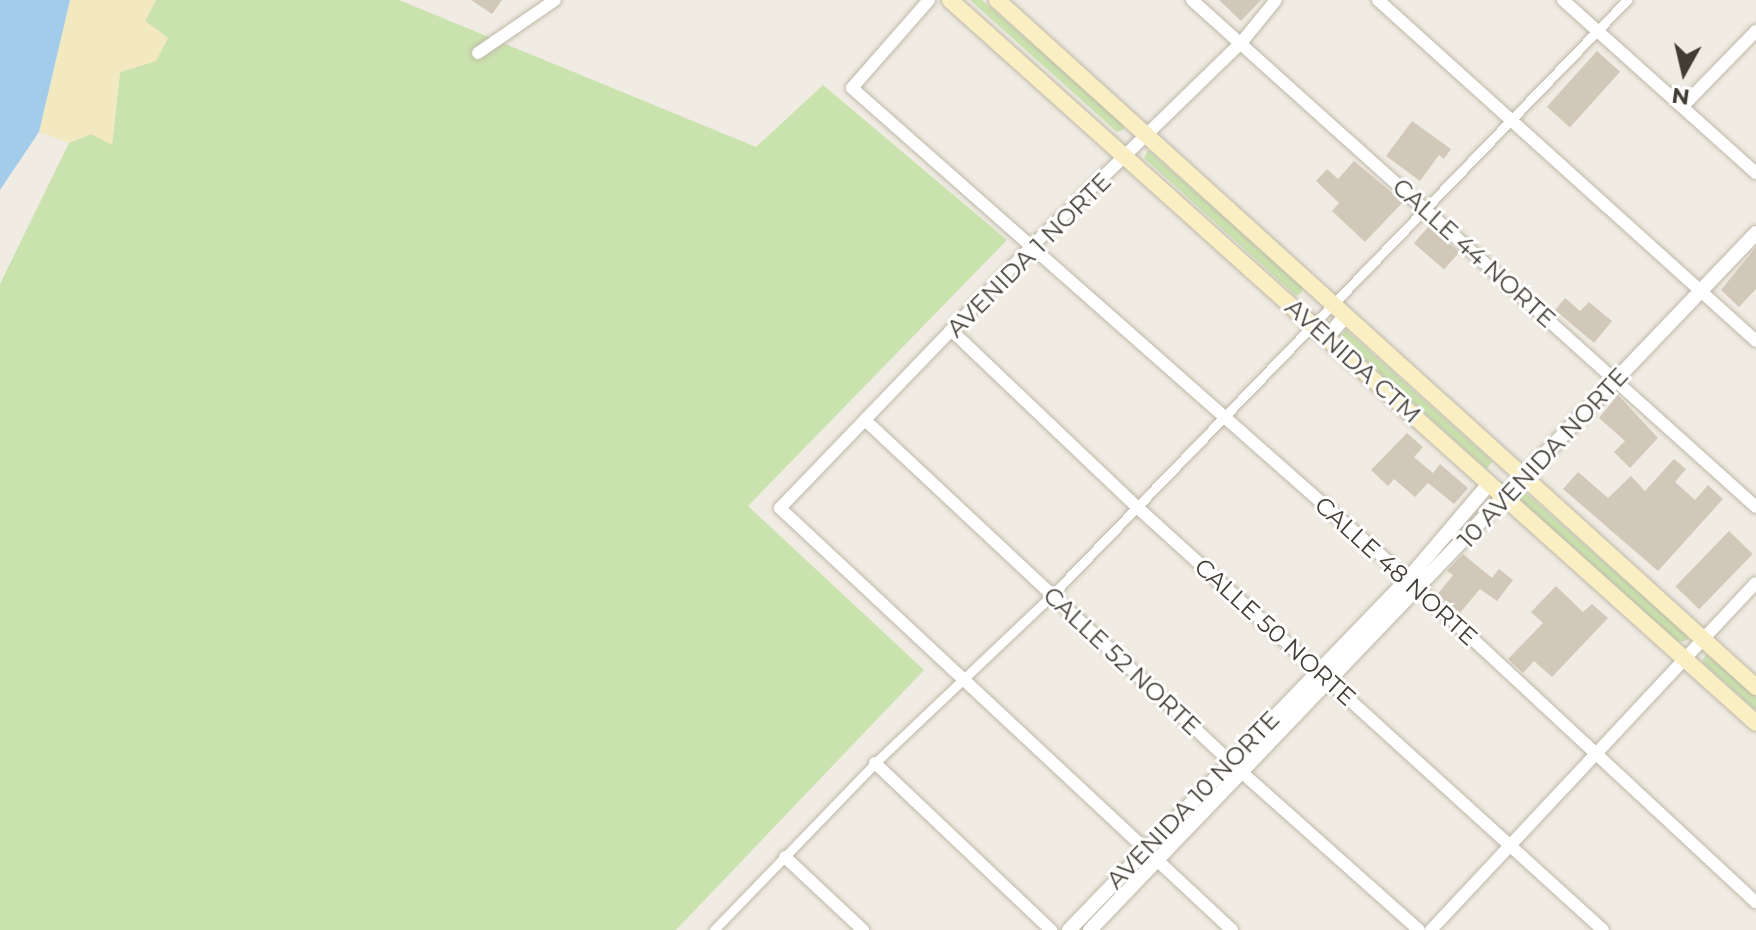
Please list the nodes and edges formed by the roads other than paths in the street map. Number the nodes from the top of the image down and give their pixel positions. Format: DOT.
graph roads {
  1 [pos="555,0"];
  2 [pos="929,0"];
  3 [pos="950,0"];
  4 [pos="997,0"];
  5 [pos="1192,0"];
  6 [pos="1276,0"];
  7 [pos="1378,0"];
  8 [pos="1563,0"];
  9 [pos="1627,0"];
  10 [pos="1597,31"];
  11 [pos="1756,31"];
  12 [pos="1241,43"];
  13 [pos="478,53"];
  14 [pos="1683,106"];
  15 [pos="1510,119"];
  16 [pos="1150,137"];
  17 [pos="1127,159"];
  18 [pos="1756,173"];
  19 [pos="1425,208"];
  20 [pos="1756,233"];
  21 [pos="1033,245"];
  22 [pos="1700,290"];
  23 [pos="1333,302"];
  24 [pos="1344,318"];
  25 [pos="1311,322"];
  26 [pos="951,330"];
  27 [pos="1329,335"];
  28 [pos="1756,341"];
  29 [pos="1617,379"];
  30 [pos="1224,416"];
  31 [pos="865,420"];
  32 [pos="1520,476"];
  33 [pos="1488,485"];
  34 [pos="1503,497"];
  35 [pos="1137,507"];
  36 [pos="1756,507"];
  37 [pos="1408,579"];
  38 [pos="1756,583"];
  39 [pos="1419,591"];
  40 [pos="1051,596"];
  41 [pos="1703,640"];
  42 [pos="1683,659"];
  43 [pos="1319,670"];
  44 [pos="1330,683"];
  45 [pos="964,684"];
  46 [pos="1756,687"];
  47 [pos="1756,723"];
  48 [pos="1598,757"];
  49 [pos="1228,760"];
  50 [pos="875,763"];
  51 [pos="1243,771"];
  52 [pos="1512,847"];
  53 [pos="1150,856"];
  54 [pos="785,857"];
  55 [pos="1756,902"];
  56 [pos="714,930"];
  57 [pos="863,930"];
  58 [pos="1051,930"];
  59 [pos="1069,930"];
  60 [pos="1090,930"];
  61 [pos="1232,930"];
  62 [pos="1419,930"];
  63 [pos="1431,930"];
  64 [pos="1603,930"];
  1 -- 13 [label="street"];
  2 -- 21 [label="street, CALLE 48 NORTE"];
  3 -- 17 [label="main road, AVENIDA CTM"];
  4 -- 16 [label="main road"];
  5 -- 12 [label="street, CALLE 44 NORTE"];
  6 -- 12 [label="street, AVENIDA 1 NORTE"];
  7 -- 15 [label="street"];
  8 -- 10 [label="street"];
  9 -- 10 [label="street"];
  10 -- 14 [label="street"];
  10 -- 15 [label="street"];
  11 -- 14 [label="street"];
  12 -- 16 [label="street, AVENIDA 1 NORTE"];
  12 -- 19 [label="street, CALLE 44 NORTE"];
  14 -- 18 [label="street"];
  15 -- 19 [label="street"];
  15 -- 22 [label="street"];
  16 -- 17 [label="street, AVENIDA 1 NORTE"];
  16 -- 23 [label="main road"];
  17 -- 21 [label="street, AVENIDA 1 NORTE"];
  17 -- 25 [label="main road, AVENIDA CTM"];
  19 -- 23 [label="street"];
  19 -- 29 [label="street, CALLE 44 NORTE"];
  20 -- 22 [label="street, 10 AVENIDA NORTE"];
  21 -- 26 [label="street, AVENIDA 1 NORTE"];
  21 -- 30 [label="street, CALLE 48 NORTE"];
  22 -- 28 [label="street"];
  22 -- 29 [label="street, 10 AVENIDA NORTE"];
  23 -- 24 [label="main road"];
  23 -- 25 [label="street"];
  24 -- 27 [label="street"];
  24 -- 32 [label="main road"];
  25 -- 27 [label="main road, AVENIDA CTM"];
  25 -- 30 [label="street"];
  26 -- 31 [label="street, AVENIDA 1 NORTE"];
  26 -- 35 [label="street, CALLE 50 NORTE"];
  27 -- 33 [label="main road, AVENIDA CTM"];
  29 -- 32 [label="street, 10 AVENIDA NORTE"];
  29 -- 36 [label="street, CALLE 44 NORTE"];
  30 -- 35 [label="street"];
  30 -- 37 [label="street, CALLE 48 NORTE"];
  31 -- 40 [label="street, CALLE 52 NORTE"];
  31 -- 45 [label="street, AVENIDA 1 NORTE"];
  32 -- 34 [label="street, 10 AVENIDA NORTE"];
  32 -- 41 [label="main road"];
  33 -- 34 [label="main road, AVENIDA CTM"];
  33 -- 37 [label="street, 10 AVENIDA NORTE"];
  34 -- 39 [label="street, 10 AVENIDA NORTE"];
  34 -- 42 [label="main road, AVENIDA CTM"];
  35 -- 40 [label="street"];
  35 -- 43 [label="street, CALLE 50 NORTE"];
  37 -- 39 [label="street, CALLE 48 NORTE"];
  37 -- 43 [label="street, 10 AVENIDA NORTE"];
  38 -- 41 [label="street"];
  39 -- 44 [label="street, 10 AVENIDA NORTE"];
  39 -- 48 [label="street, CALLE 48 NORTE"];
  40 -- 45 [label="street"];
  40 -- 49 [label="street, CALLE 52 NORTE"];
  41 -- 42 [label="street"];
  41 -- 46 [label="main road"];
  42 -- 47 [label="main road, AVENIDA CTM"];
  42 -- 48 [label="street"];
  43 -- 44 [label="street, CALLE 50 NORTE"];
  43 -- 49 [label="street, AVENIDA 10 NORTE"];
  44 -- 51 [label="street, AVENIDA 10 NORTE"];
  44 -- 52 [label="street, CALLE 50 NORTE"];
  45 -- 50 [label="street"];
  45 -- 53 [label="street"];
  48 -- 52 [label="street"];
  48 -- 55 [label="street, CALLE 48 NORTE"];
  49 -- 51 [label="street, CALLE 52 NORTE"];
  49 -- 53 [label="street, AVENIDA 10 NORTE"];
  50 -- 54 [label="street"];
  50 -- 58 [label="street"];
  51 -- 53 [label="street, AVENIDA 10 NORTE"];
  51 -- 62 [label="street, CALLE 52 NORTE"];
  52 -- 63 [label="street"];
  52 -- 64 [label="street, CALLE 50 NORTE"];
  53 -- 59 [label="street, AVENIDA 10 NORTE"];
  53 -- 60 [label="street, AVENIDA 10 NORTE"];
  53 -- 61 [label="street"];
  54 -- 56 [label="street"];
  54 -- 57 [label="street"];
}
